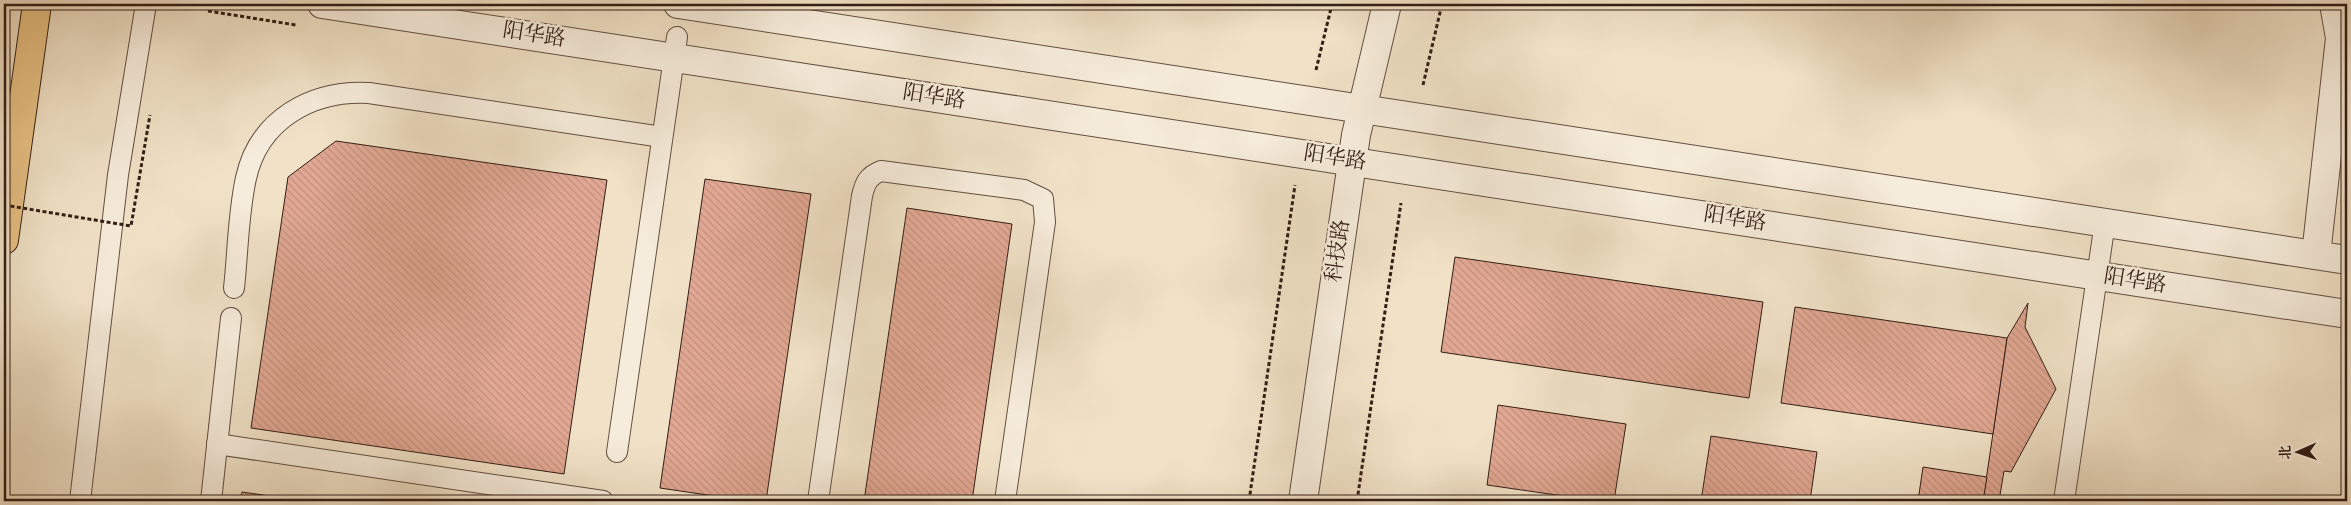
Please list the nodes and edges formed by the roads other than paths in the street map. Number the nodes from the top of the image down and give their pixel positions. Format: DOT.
graph roads {
  1 [pos="37,4"];
  2 [pos="146,4"];
  3 [pos="322,4"];
  4 [pos="678,4"];
  5 [pos="1387,4"];
  6 [pos="2334,4"];
  7 [pos="677,37"];
  8 [pos="2344,38"];
  9 [pos="1363,109"];
  10 [pos="662,137"];
  11 [pos="1352,162"];
  12 [pos="2105,222"];
  13 [pos="4,240"];
  14 [pos="2316,255"];
  15 [pos="2347,260"];
  16 [pos="2097,276"];
  17 [pos="234,288"];
  18 [pos="2347,314"];
  19 [pos="231,318"];
  20 [pos="217,444"];
  21 [pos="616,452"];
  22 [pos="80,501"];
  23 [pos="211,501"];
  24 [pos="603,501"];
  25 [pos="818,501"];
  26 [pos="1005,501"];
  27 [pos="1303,501"];
  28 [pos="2064,501"];
  1 -- 13 [label="highway"];
  2 -- 22 [label="lane"];
  3 -- 11 [label="street, 阳华路"];
  4 -- 9 [label="street"];
  5 -- 9 [label="street, 科技路"];
  6 -- 8 [label="street"];
  7 -- 10 [label="lane"];
  8 -- 14 [label="street"];
  9 -- 11 [label="street, 科技路"];
  9 -- 12 [label="street"];
  10 -- 17 [label="lane"];
  10 -- 21 [label="lane"];
  11 -- 16 [label="street, 阳华路"];
  11 -- 27 [label="street, 科技路"];
  12 -- 14 [label="street"];
  12 -- 16 [label="lane"];
  14 -- 15 [label="street"];
  16 -- 18 [label="street, 阳华路"];
  16 -- 28 [label="lane"];
  19 -- 20 [label="lane"];
  20 -- 23 [label="lane"];
  20 -- 24 [label="lane"];
  25 -- 26 [label="lane"];
}
